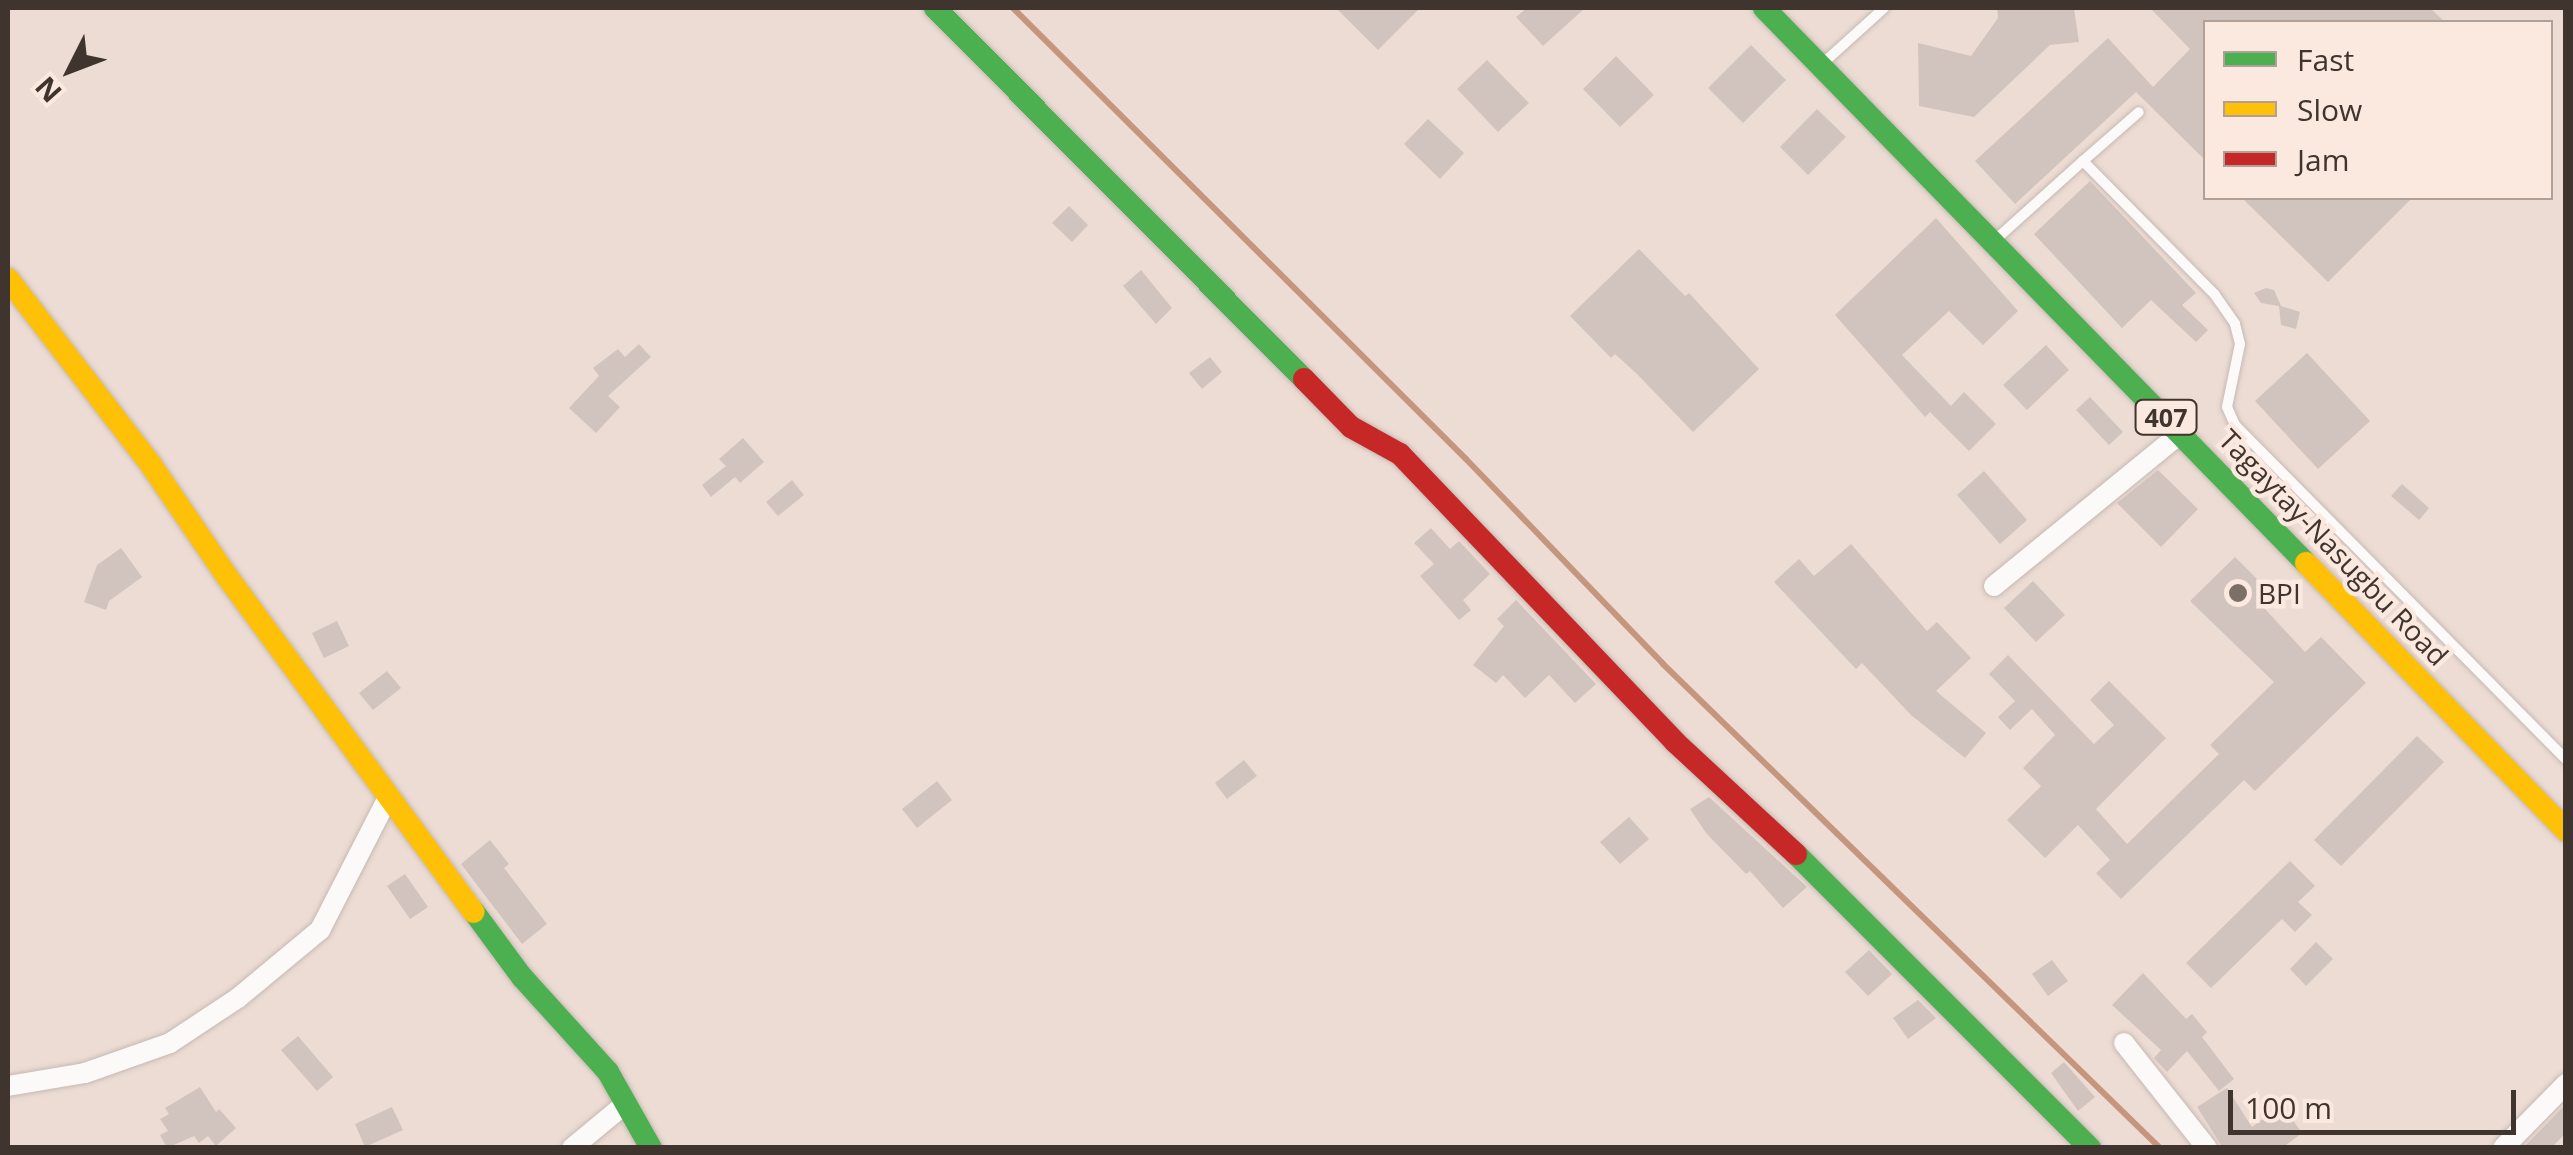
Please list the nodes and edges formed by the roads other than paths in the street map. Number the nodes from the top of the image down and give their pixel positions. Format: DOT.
graph roads {
  1 [pos="935,8"];
  2 [pos="1764,8"];
  3 [pos="1884,8"];
  4 [pos="1820,65"];
  5 [pos="2138,112"];
  6 [pos="2083,161"];
  7 [pos="1994,241"];
  8 [pos="8,279"];
  9 [pos="2182,433"];
  10 [pos="1994,586"];
  11 [pos="2566,760"];
  12 [pos="389,796"];
  13 [pos="2566,830"];
  14 [pos="2124,1043"];
  15 [pos="2566,1084"];
  16 [pos="8,1086"];
  17 [pos="624,1105"];
  18 [pos="572,1148"];
  19 [pos="651,1148"];
  20 [pos="2090,1148"];
  21 [pos="2207,1148"];
  22 [pos="2503,1148"];
  1 -- 20 [label="street"];
  2 -- 4 [label="street, Tagaytay-Nasugbu Road / 407"];
  3 -- 4 [label="lane"];
  4 -- 7 [label="street, Tagaytay-Nasugbu Road / 407"];
  5 -- 6 [label="lane"];
  6 -- 7 [label="lane"];
  6 -- 11 [label="lane"];
  7 -- 9 [label="street, Tagaytay-Nasugbu Road / 407"];
  8 -- 12 [label="street"];
  9 -- 10 [label="street"];
  9 -- 13 [label="street, Tagaytay-Nasugbu Road / 407"];
  12 -- 16 [label="street"];
  12 -- 17 [label="street"];
  14 -- 21 [label="street"];
  15 -- 22 [label="street"];
  17 -- 18 [label="street"];
  17 -- 19 [label="street"];
}
